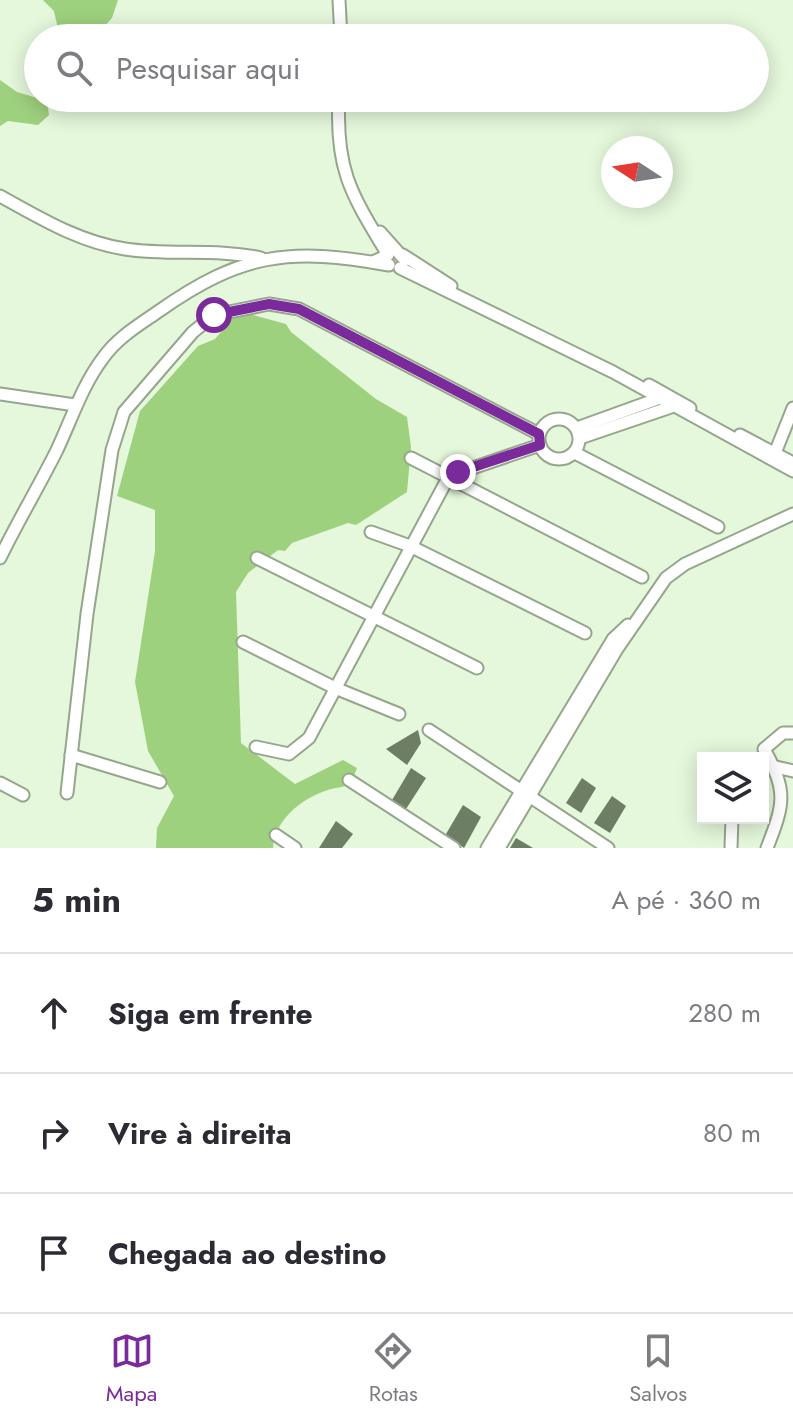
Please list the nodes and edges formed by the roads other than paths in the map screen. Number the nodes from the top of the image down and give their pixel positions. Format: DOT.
graph roads {
  1 [pos="339,0"];
  2 [pos="340,24"];
  3 [pos="338,112"];
  4 [pos="0,196"];
  5 [pos="266,259"];
  6 [pos="396,259"];
  7 [pos="0,394"];
  8 [pos="670,401"];
  9 [pos="75,405"];
  10 [pos="793,408"];
  11 [pos="578,433"];
  12 [pos="540,440"];
  13 [pos="575,453"];
  14 [pos="775,453"];
  15 [pos="411,458"];
  16 [pos="793,463"];
  17 [pos="793,471"];
  18 [pos="449,476"];
  19 [pos="793,514"];
  20 [pos="718,527"];
  21 [pos="371,532"];
  22 [pos="3,544"];
  23 [pos="410,546"];
  24 [pos="0,558"];
  25 [pos="257,558"];
  26 [pos="642,577"];
  27 [pos="372,617"];
  28 [pos="585,633"];
  29 [pos="243,642"];
  30 [pos="477,668"];
  31 [pos="335,688"];
  32 [pos="399,714"];
  33 [pos="429,730"];
  34 [pos="793,733"];
  35 [pos="256,747"];
  36 [pos="765,752"];
  37 [pos="71,755"];
  38 [pos="769,766"];
  39 [pos="769,769"];
  40 [pos="793,771"];
  41 [pos="349,780"];
  42 [pos="160,782"];
  43 [pos="0,783"];
  44 [pos="67,793"];
  45 [pos="23,795"];
  46 [pos="527,795"];
  47 [pos="732,824"];
  48 [pos="276,835"];
  49 [pos="295,848"];
  50 [pos="454,848"];
  51 [pos="487,848"];
  52 [pos="499,848"];
  53 [pos="608,848"];
  54 [pos="731,848"];
  55 [pos="767,848"];
  1 -- 2 [label="street"];
  3 -- 6 [label="street"];
  4 -- 5 [label="street"];
  5 -- 6 [label="street"];
  5 -- 9 [label="street"];
  6 -- 8 [label="street"];
  7 -- 9 [label="street"];
  8 -- 11 [label="street"];
  8 -- 14 [label="street"];
  8 -- 17 [label="street"];
  9 -- 22 [label="street"];
  10 -- 14 [label="street"];
  11 -- 12 [label="street"];
  11 -- 13 [label="street"];
  12 -- 13 [label="street"];
  12 -- 18 [label="street"];
  12 -- 37 [label="street"];
  13 -- 20 [label="street"];
  14 -- 16 [label="street"];
  15 -- 18 [label="street"];
  18 -- 23 [label="street"];
  18 -- 26 [label="street"];
  19 -- 46 [label="street"];
  21 -- 23 [label="street"];
  22 -- 24 [label="street"];
  23 -- 27 [label="street"];
  23 -- 28 [label="street"];
  25 -- 27 [label="street"];
  27 -- 30 [label="street"];
  27 -- 31 [label="street"];
  29 -- 31 [label="street"];
  31 -- 32 [label="street"];
  31 -- 35 [label="street"];
  33 -- 46 [label="street"];
  34 -- 36 [label="street"];
  37 -- 42 [label="street"];
  37 -- 44 [label="street"];
  38 -- 40 [label="street"];
  39 -- 55 [label="street"];
  41 -- 50 [label="street"];
  43 -- 45 [label="street"];
  46 -- 51 [label="street"];
  46 -- 52 [label="street"];
  46 -- 53 [label="street"];
  47 -- 54 [label="street"];
  48 -- 49 [label="street"];
}
